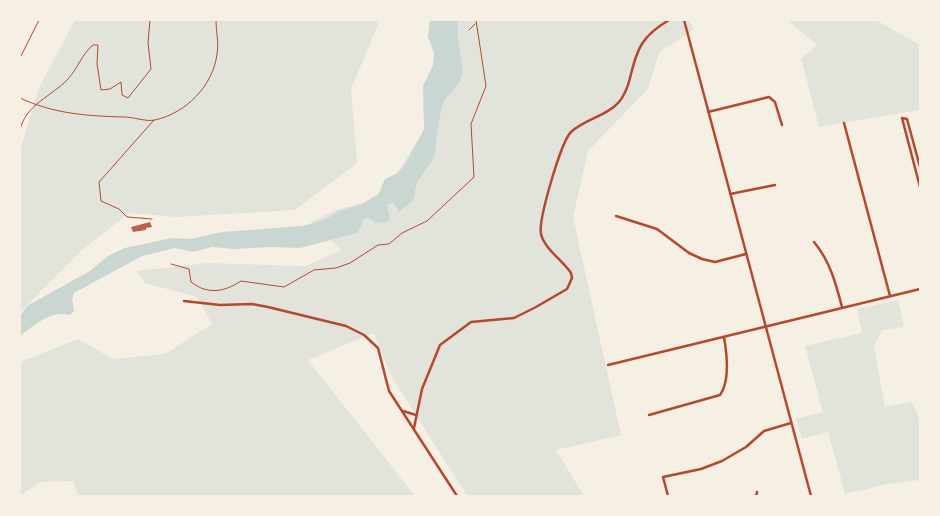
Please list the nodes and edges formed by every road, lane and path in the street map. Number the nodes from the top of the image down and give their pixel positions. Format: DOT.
graph roads {
  1 [pos="39,20"];
  2 [pos="150,20"];
  3 [pos="216,20"];
  4 [pos="476,20"];
  5 [pos="669,20"];
  6 [pos="685,21"];
  7 [pos="476,24"];
  8 [pos="469,30"];
  9 [pos="20,58"];
  10 [pos="20,98"];
  11 [pos="34,105"];
  12 [pos="708,112"];
  13 [pos="154,120"];
  14 [pos="844,123"];
  15 [pos="782,125"];
  16 [pos="20,130"];
  17 [pos="920,167"];
  18 [pos="774,185"];
  19 [pos="920,187"];
  20 [pos="730,194"];
  21 [pos="616,216"];
  22 [pos="152,219"];
  23 [pos="814,242"];
  24 [pos="746,254"];
  25 [pos="171,264"];
  26 [pos="920,289"];
  27 [pos="890,296"];
  28 [pos="184,301"];
  29 [pos="842,307"];
  30 [pos="766,326"];
  31 [pos="724,337"];
  32 [pos="608,364"];
  33 [pos="402,410"];
  34 [pos="416,415"];
  35 [pos="649,415"];
  36 [pos="791,423"];
  37 [pos="414,428"];
  38 [pos="457,496"];
  39 [pos="668,496"];
  40 [pos="811,496"];
  1 -- 9 [label="path"];
  2 -- 11 [label="path"];
  3 -- 13 [label="path"];
  4 -- 7 [label="path"];
  5 -- 34 [label="street"];
  6 -- 12 [label="street"];
  7 -- 8 [label="path"];
  7 -- 25 [label="path"];
  10 -- 11 [label="path"];
  11 -- 13 [label="path"];
  11 -- 16 [label="path"];
  12 -- 15 [label="street"];
  12 -- 20 [label="street"];
  13 -- 22 [label="path"];
  14 -- 27 [label="street"];
  17 -- 19 [label="street"];
  18 -- 20 [label="street"];
  20 -- 24 [label="street"];
  21 -- 24 [label="street"];
  23 -- 29 [label="street"];
  24 -- 30 [label="street"];
  26 -- 27 [label="street"];
  27 -- 29 [label="street"];
  28 -- 33 [label="street"];
  29 -- 30 [label="street"];
  30 -- 31 [label="street"];
  30 -- 36 [label="street"];
  31 -- 32 [label="street"];
  31 -- 35 [label="street"];
  33 -- 34 [label="street"];
  33 -- 37 [label="street"];
  34 -- 37 [label="street"];
  36 -- 39 [label="street"];
  36 -- 40 [label="street"];
  37 -- 38 [label="street"];
}
